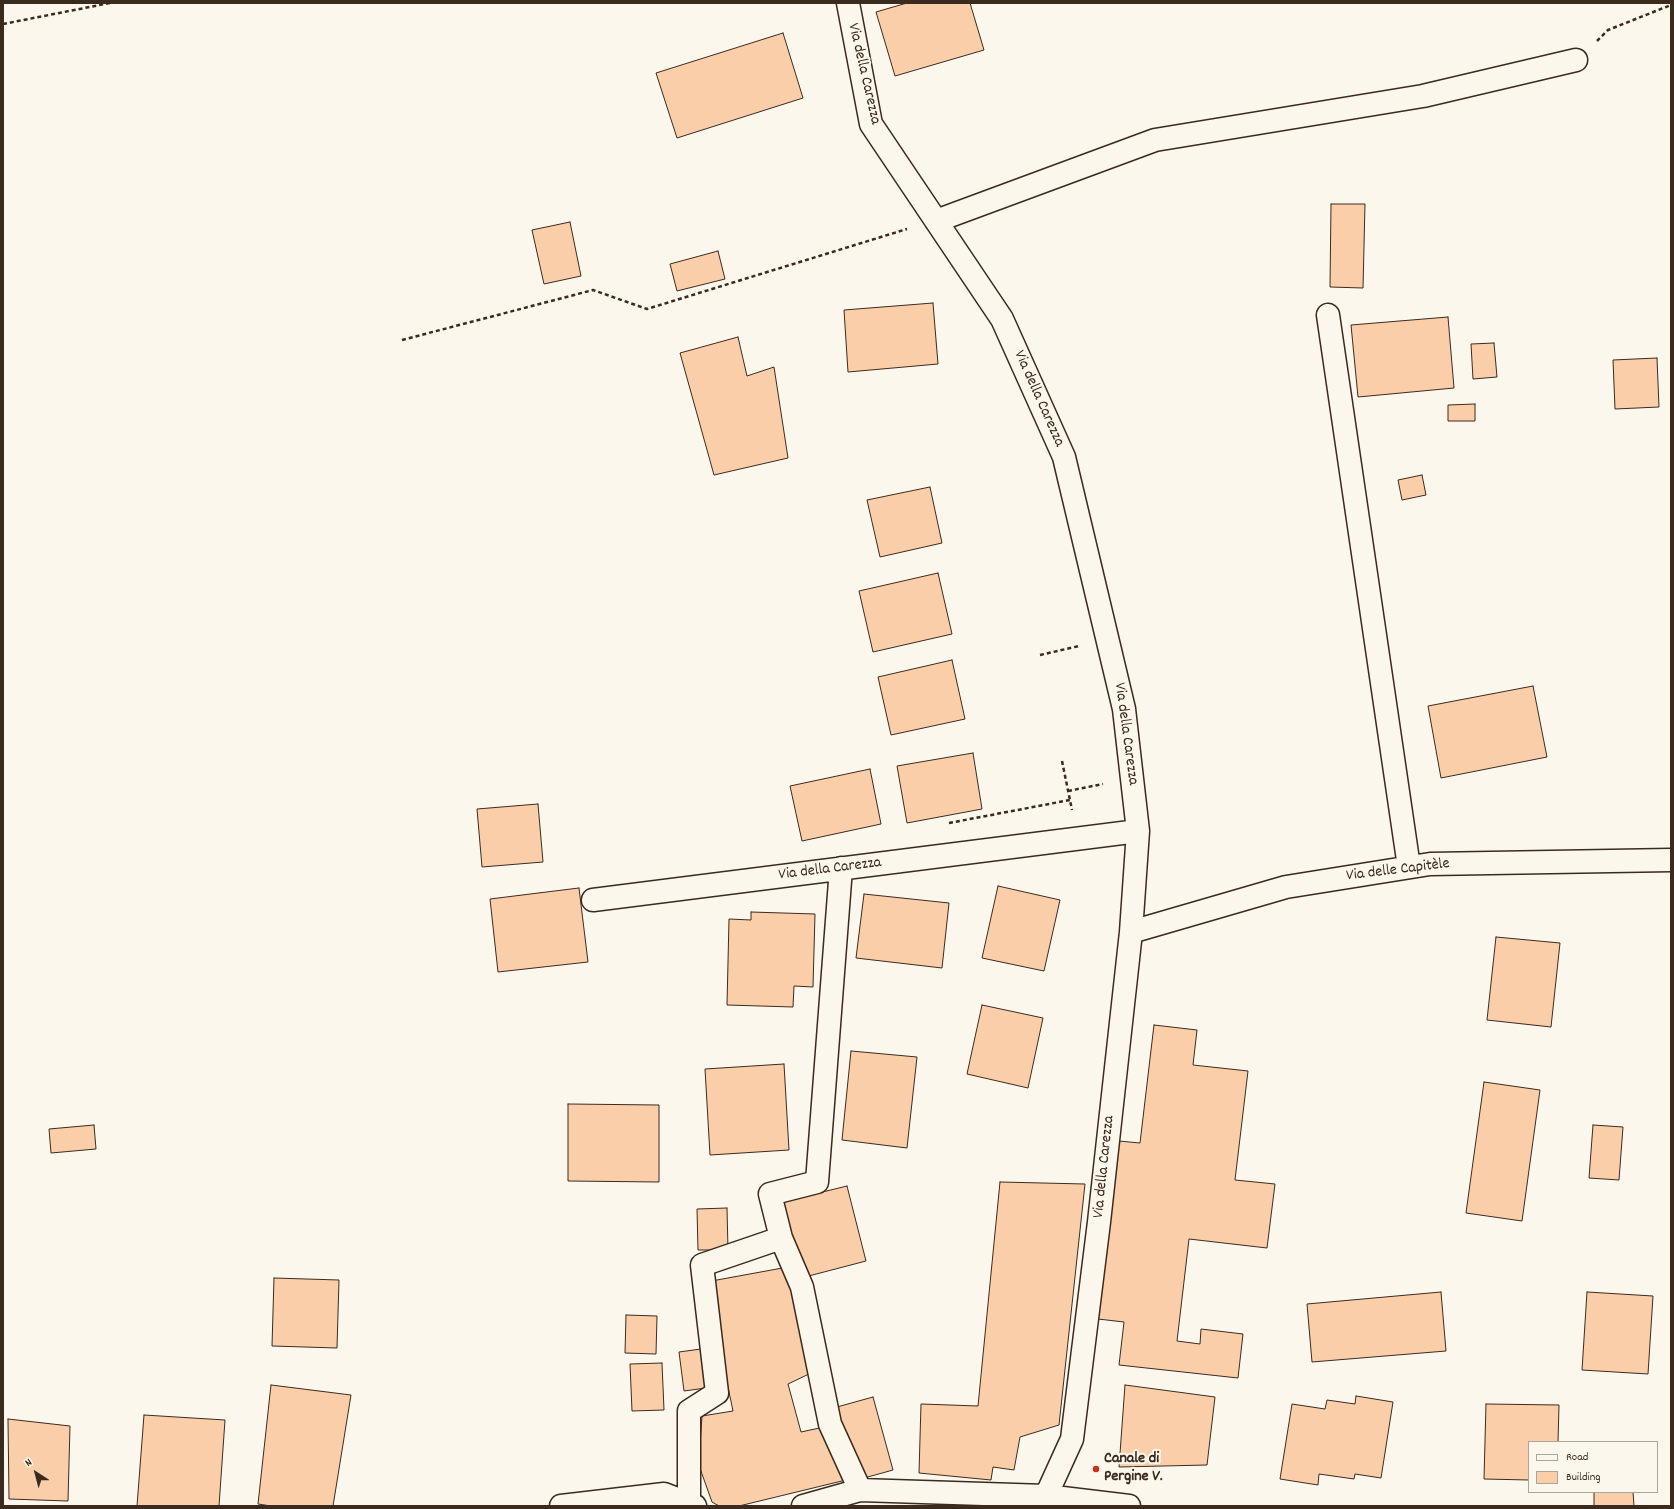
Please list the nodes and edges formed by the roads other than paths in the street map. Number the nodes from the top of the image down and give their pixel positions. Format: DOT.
graph roads {
  1 [pos="848,3"];
  2 [pos="1576,60"];
  3 [pos="936,220"];
  4 [pos="1328,315"];
  5 [pos="1138,831"];
  6 [pos="1671,860"];
  7 [pos="1409,867"];
  8 [pos="841,868"];
  9 [pos="594,900"];
  10 [pos="1131,932"];
  11 [pos="780,1238"];
  12 [pos="860,1490"];
  13 [pos="1045,1501"];
  14 [pos="692,1505"];
  15 [pos="561,1506"];
  16 [pos="803,1506"];
  17 [pos="1129,1506"];
  1 -- 3 [label="street, Via della Carezza"];
  2 -- 3 [label="street"];
  3 -- 5 [label="street, Via della Carezza"];
  4 -- 7 [label="street"];
  5 -- 8 [label="street, Via della Carezza"];
  5 -- 10 [label="street, Via della Carezza"];
  6 -- 7 [label="street, Via delle Capitèle"];
  7 -- 10 [label="street, Via delle Capitèle"];
  8 -- 9 [label="street, Via della Carezza"];
  8 -- 11 [label="street"];
  10 -- 13 [label="street, Via della Carezza"];
  11 -- 12 [label="street"];
  11 -- 14 [label="street"];
  12 -- 13 [label="street"];
  12 -- 16 [label="street"];
  13 -- 17 [label="street"];
  14 -- 15 [label="street"];
}
